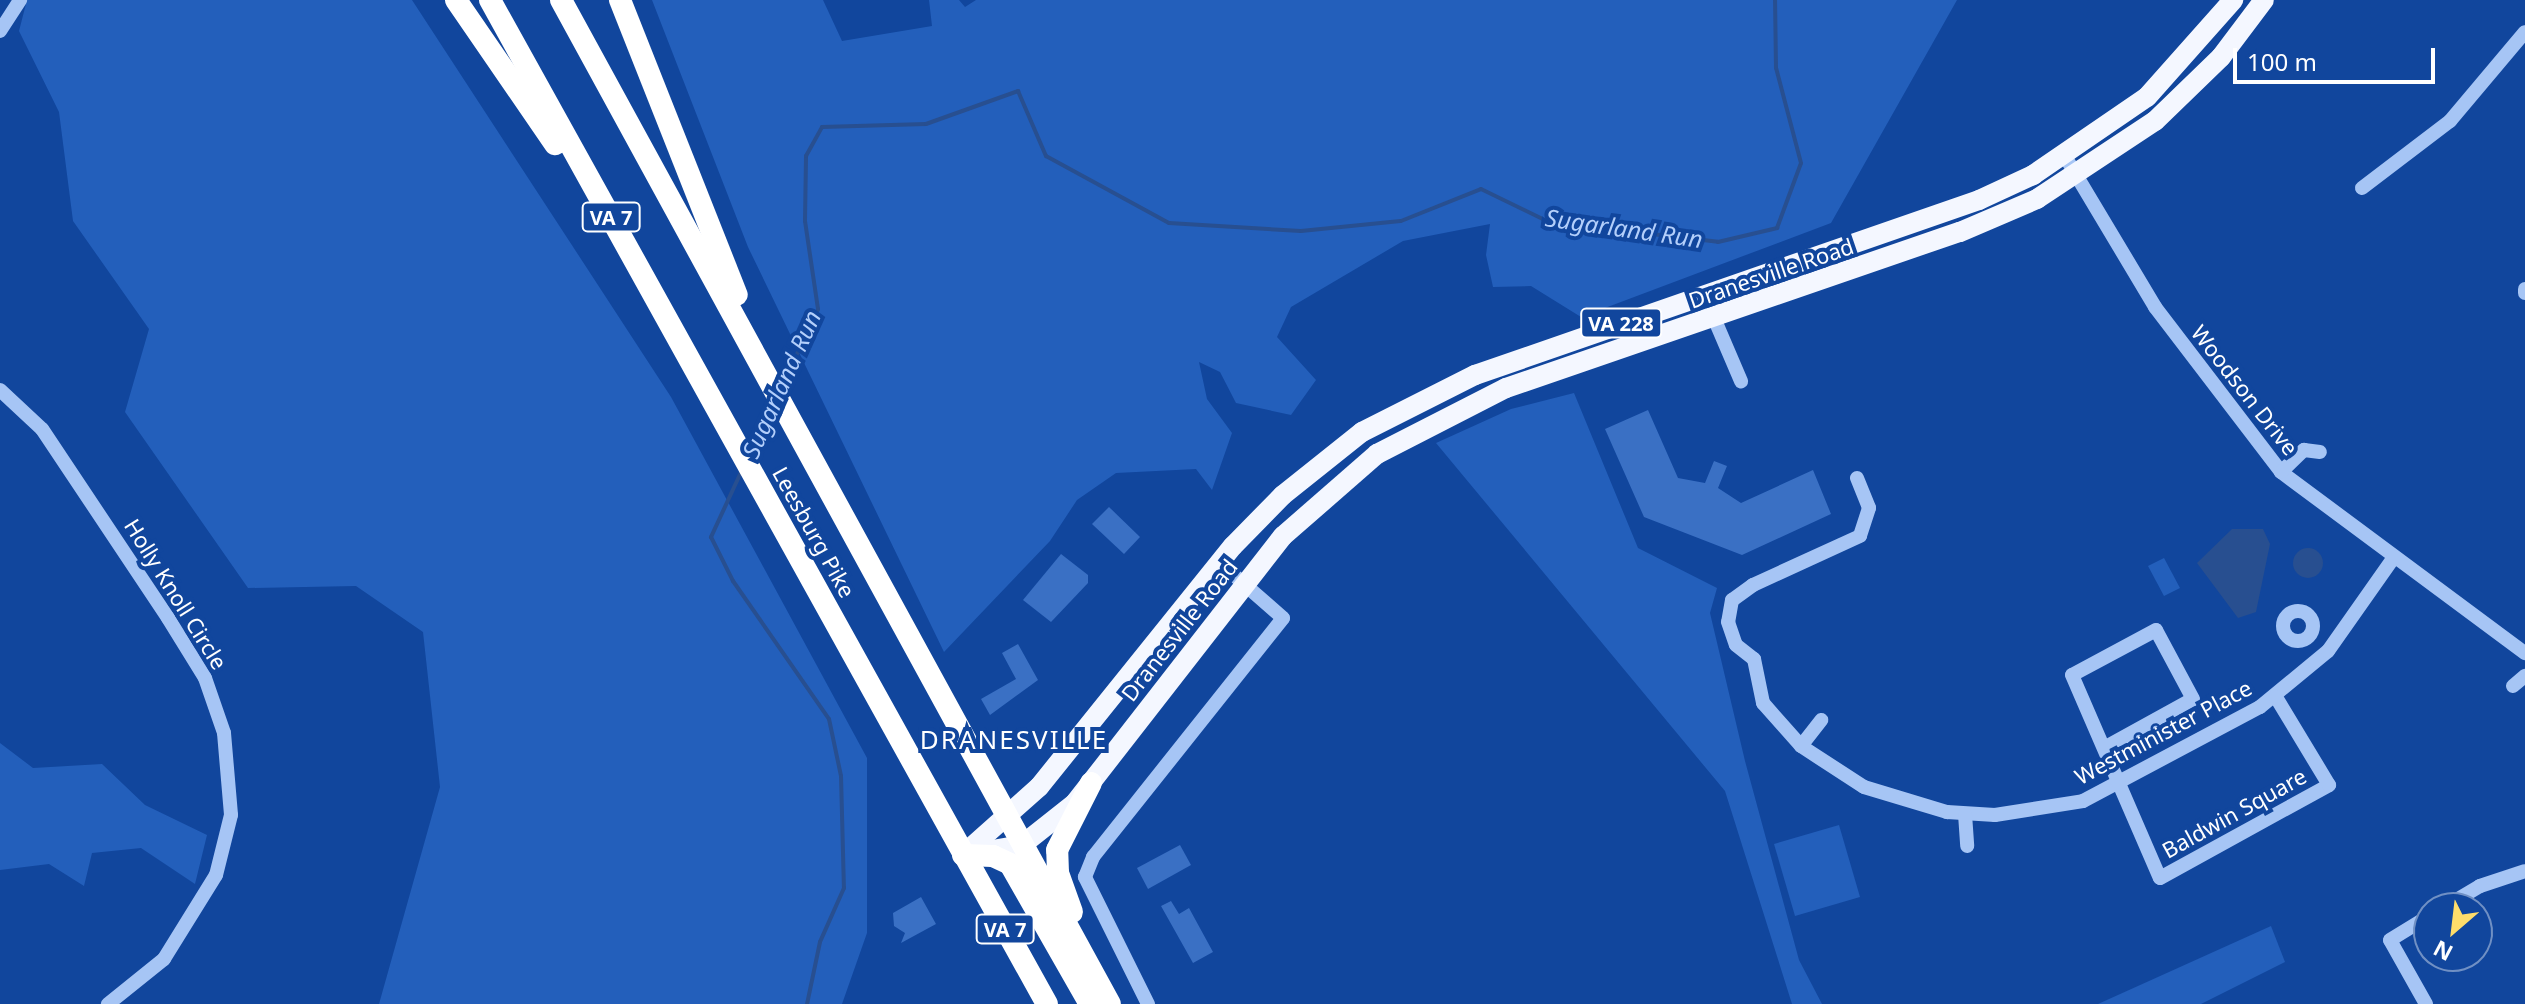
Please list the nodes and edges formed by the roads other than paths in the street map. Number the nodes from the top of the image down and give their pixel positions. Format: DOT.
graph roads {
  1 [pos="20,0"];
  2 [pos="456,0"];
  3 [pos="490,0"];
  4 [pos="561,0"];
  5 [pos="620,0"];
  6 [pos="2233,0"];
  7 [pos="2264,0"];
  8 [pos="0,31"];
  9 [pos="2525,32"];
  10 [pos="2066,158"];
  11 [pos="2078,177"];
  12 [pos="2362,188"];
  13 [pos="1714,318"];
  14 [pos="690,359"];
  15 [pos="765,367"];
  16 [pos="1741,381"];
  17 [pos="0,390"];
  18 [pos="2320,452"];
  19 [pos="2281,472"];
  20 [pos="1857,478"];
  21 [pos="2394,557"];
  22 [pos="1220,563"];
  23 [pos="1245,583"];
  24 [pos="2308,637"];
  25 [pos="2328,651"];
  26 [pos="2525,653"];
  27 [pos="2276,697"];
  28 [pos="1821,720"];
  29 [pos="1801,746"];
  30 [pos="2106,747"];
  31 [pos="1091,783"];
  32 [pos="2120,783"];
  33 [pos="1965,814"];
  34 [pos="1008,819"];
  35 [pos="1022,845"];
  36 [pos="1967,846"];
  37 [pos="963,855"];
  38 [pos="2525,871"];
  39 [pos="2470,892"];
  40 [pos="2413,926"];
  41 [pos="1100,998"];
  42 [pos="1147,1003"];
  43 [pos="108,1004"];
  44 [pos="1047,1004"];
  45 [pos="2426,1004"];
  1 -- 8 [label="street"];
  2 -- 14 [label="highway"];
  3 -- 14 [label="highway, Leesburg Pike / VA 7"];
  4 -- 15 [label="highway, Leesburg Pike / VA 7"];
  5 -- 15 [label="highway"];
  6 -- 10 [label="main road, Dranesville Road / VA 228"];
  7 -- 11 [label="main road, Dranesville Road / VA 228"];
  9 -- 12 [label="street"];
  10 -- 11 [label="street, Woodson Drive"];
  10 -- 22 [label="main road, Dranesville Road / VA 228"];
  11 -- 13 [label="main road, Dranesville Road / VA 228"];
  11 -- 19 [label="street, Woodson Drive"];
  13 -- 16 [label="street"];
  13 -- 23 [label="main road, Dranesville Road / VA 228"];
  14 -- 37 [label="highway, Leesburg Pike / VA 7"];
  15 -- 34 [label="highway, Leesburg Pike / VA 7"];
  17 -- 43 [label="street, Holly Knoll Circle"];
  18 -- 19 [label="street"];
  19 -- 21 [label="street, Woodson Drive"];
  20 -- 29 [label="street, Westminister Place"];
  21 -- 25 [label="street, Westminister Place"];
  21 -- 26 [label="street, Woodson Drive"];
  22 -- 23 [label="street"];
  22 -- 34 [label="main road, Dranesville Road / VA 228"];
  23 -- 31 [label="main road, Dranesville Road / VA 228"];
  23 -- 42 [label="street"];
  24 -- 25 [label="street"];
  25 -- 27 [label="street, Westminister Place"];
  27 -- 32 [label="street, Westminister Place"];
  27 -- 32 [label="street, Baldwin Square"];
  28 -- 29 [label="street"];
  29 -- 33 [label="street, Westminister Place"];
  30 -- 30 [label="street"];
  30 -- 32 [label="street"];
  31 -- 35 [label="main road, Dranesville Road / VA 228"];
  31 -- 41 [label="highway"];
  32 -- 33 [label="street, Westminister Place"];
  33 -- 36 [label="street"];
  34 -- 35 [label="highway, Leesburg Pike / VA 7"];
  34 -- 37 [label="main road, Dranesville Road / VA 228"];
  35 -- 37 [label="main road, Dranesville Road / VA 228"];
  35 -- 41 [label="highway, Leesburg Pike / VA 7"];
  37 -- 41 [label="highway"];
  37 -- 44 [label="highway, Leesburg Pike / VA 7"];
  38 -- 39 [label="street"];
  40 -- 45 [label="street"];
}
